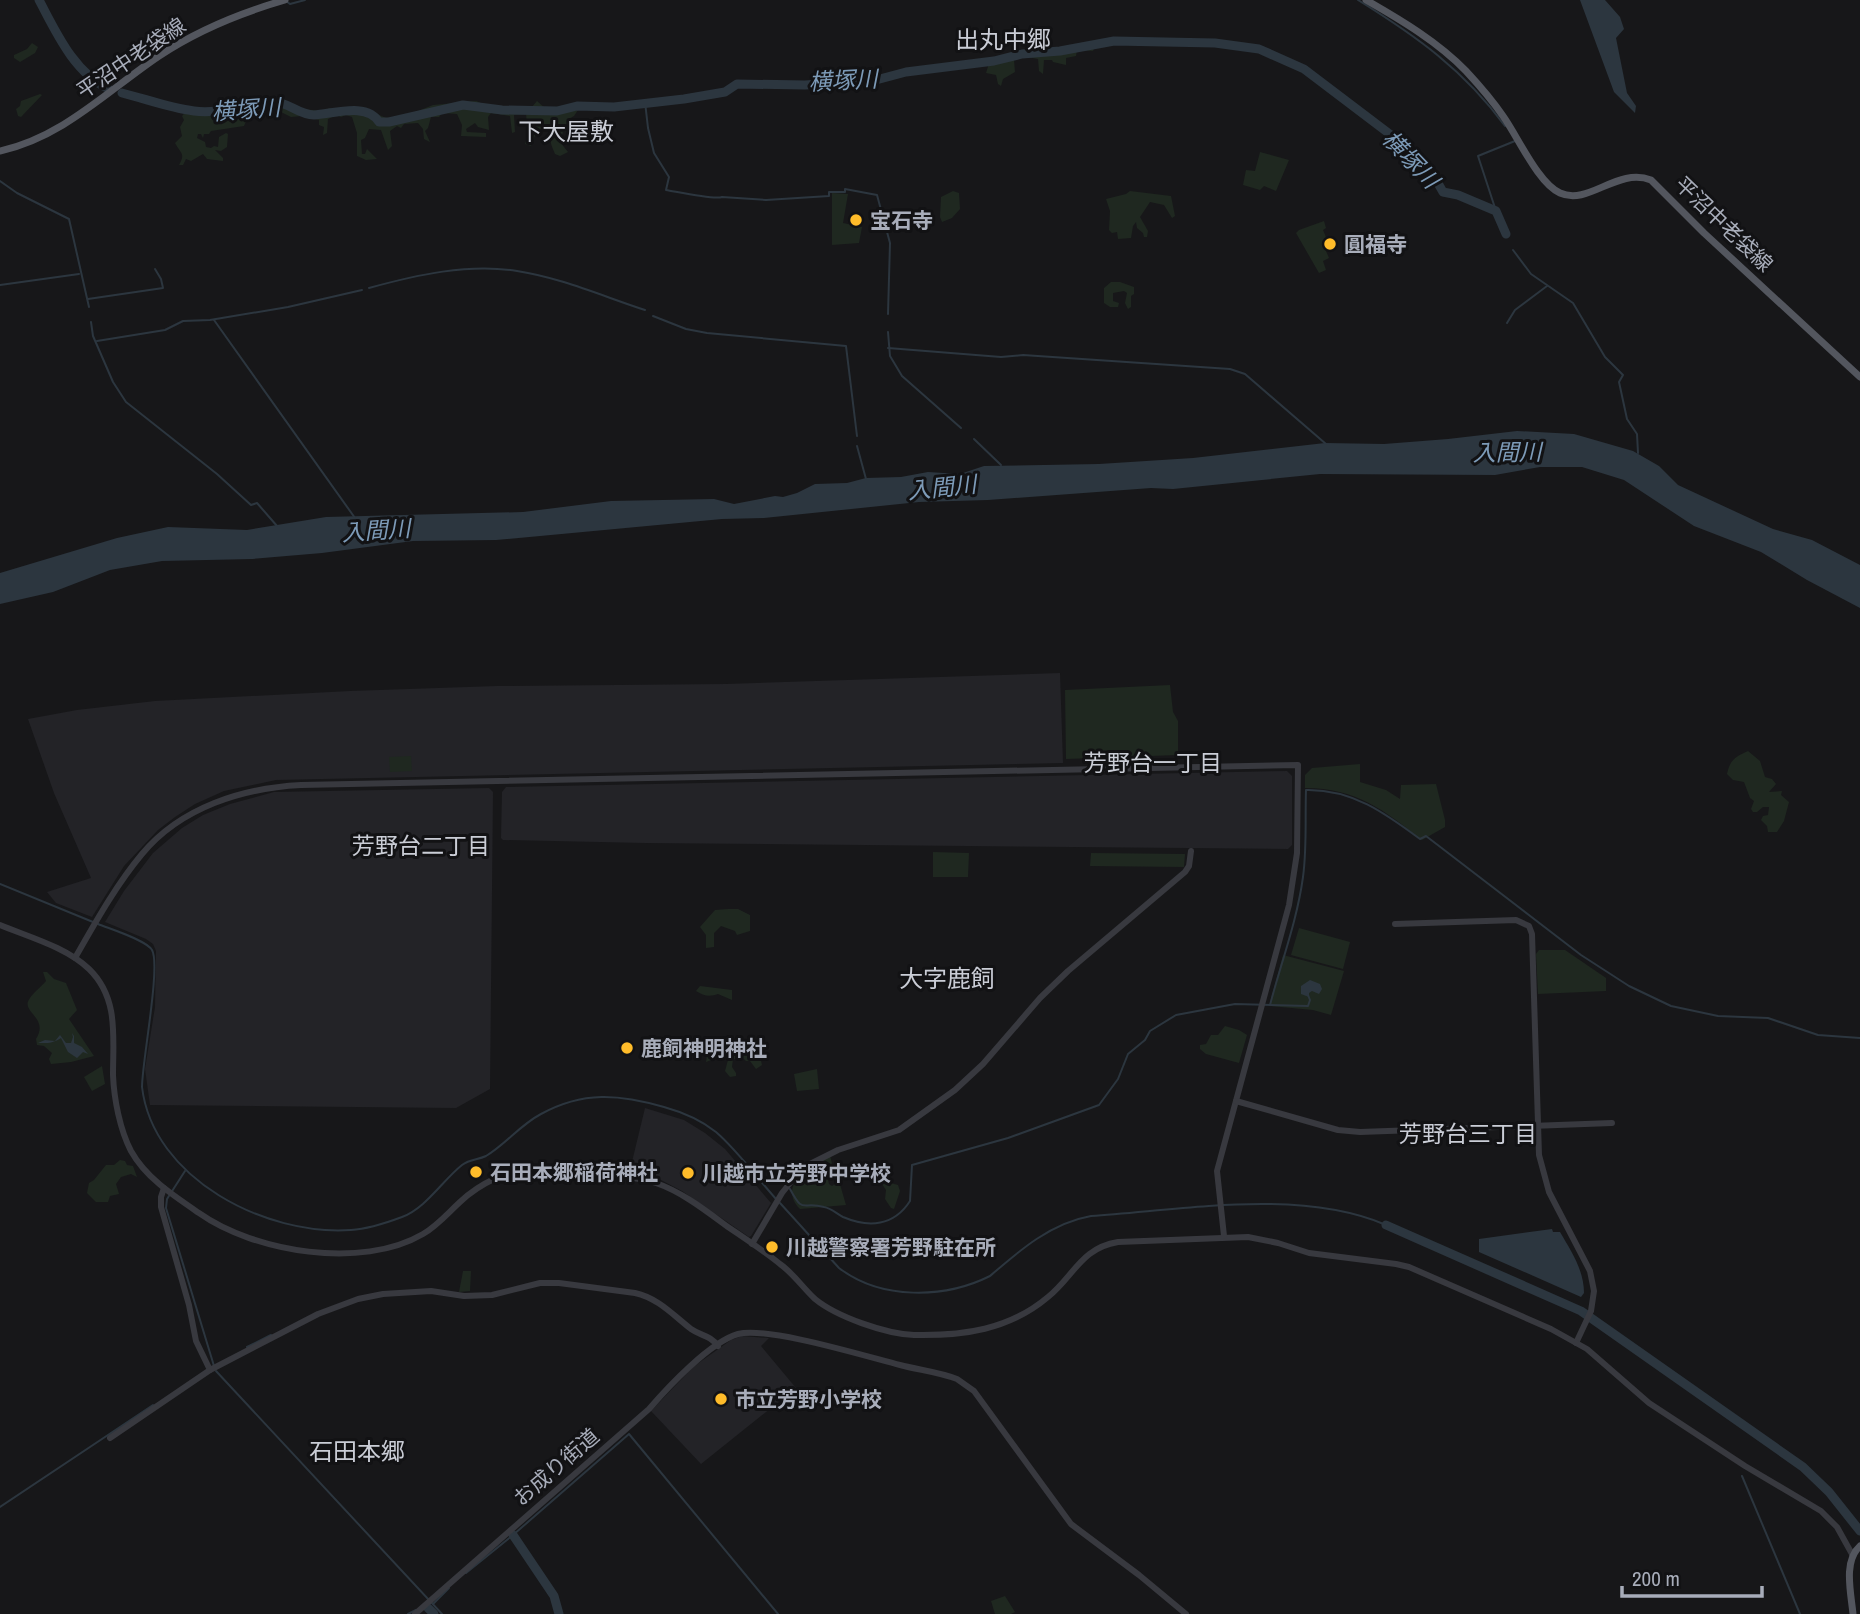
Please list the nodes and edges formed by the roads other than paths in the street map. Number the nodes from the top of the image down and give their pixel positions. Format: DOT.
graph roads {
  1 [pos="285,0"];
  2 [pos="1366,0"];
  3 [pos="0,151"];
  4 [pos="1860,377"];
  5 [pos="1191,851"];
  6 [pos="1395,924"];
  7 [pos="0,925"];
  8 [pos="75,958"];
  9 [pos="1236,1101"];
  10 [pos="1612,1123"];
  11 [pos="1537,1127"];
  12 [pos="164,1188"];
  13 [pos="1224,1236"];
  14 [pos="752,1244"];
  15 [pos="1576,1343"];
  16 [pos="718,1346"];
  17 [pos="210,1370"];
  18 [pos="110,1438"];
  19 [pos="1860,1546"];
  20 [pos="1852,1554"];
  21 [pos="422,1608"];
  22 [pos="415,1614"];
  23 [pos="428,1614"];
  24 [pos="1186,1614"];
  25 [pos="1853,1614"];
  1 -- 3 [label="main road, 平沼中老袋線"];
  2 -- 4 [label="main road, 平沼中老袋線"];
  5 -- 14 [label="street"];
  6 -- 11 [label="street"];
  7 -- 8 [label="street"];
  8 -- 9 [label="street"];
  8 -- 12 [label="street"];
  9 -- 11 [label="street"];
  9 -- 13 [label="street"];
  10 -- 11 [label="street"];
  11 -- 15 [label="street"];
  12 -- 14 [label="street"];
  12 -- 17 [label="street"];
  13 -- 14 [label="street"];
  13 -- 15 [label="street"];
  15 -- 20 [label="street"];
  16 -- 17 [label="street"];
  16 -- 21 [label="street, お成り街道"];
  16 -- 24 [label="street, お成り街道"];
  17 -- 18 [label="street"];
  19 -- 20 [label="main road"];
  20 -- 25 [label="main road"];
  21 -- 22 [label="street, お成り街道"];
  21 -- 23 [label="street"];
}
